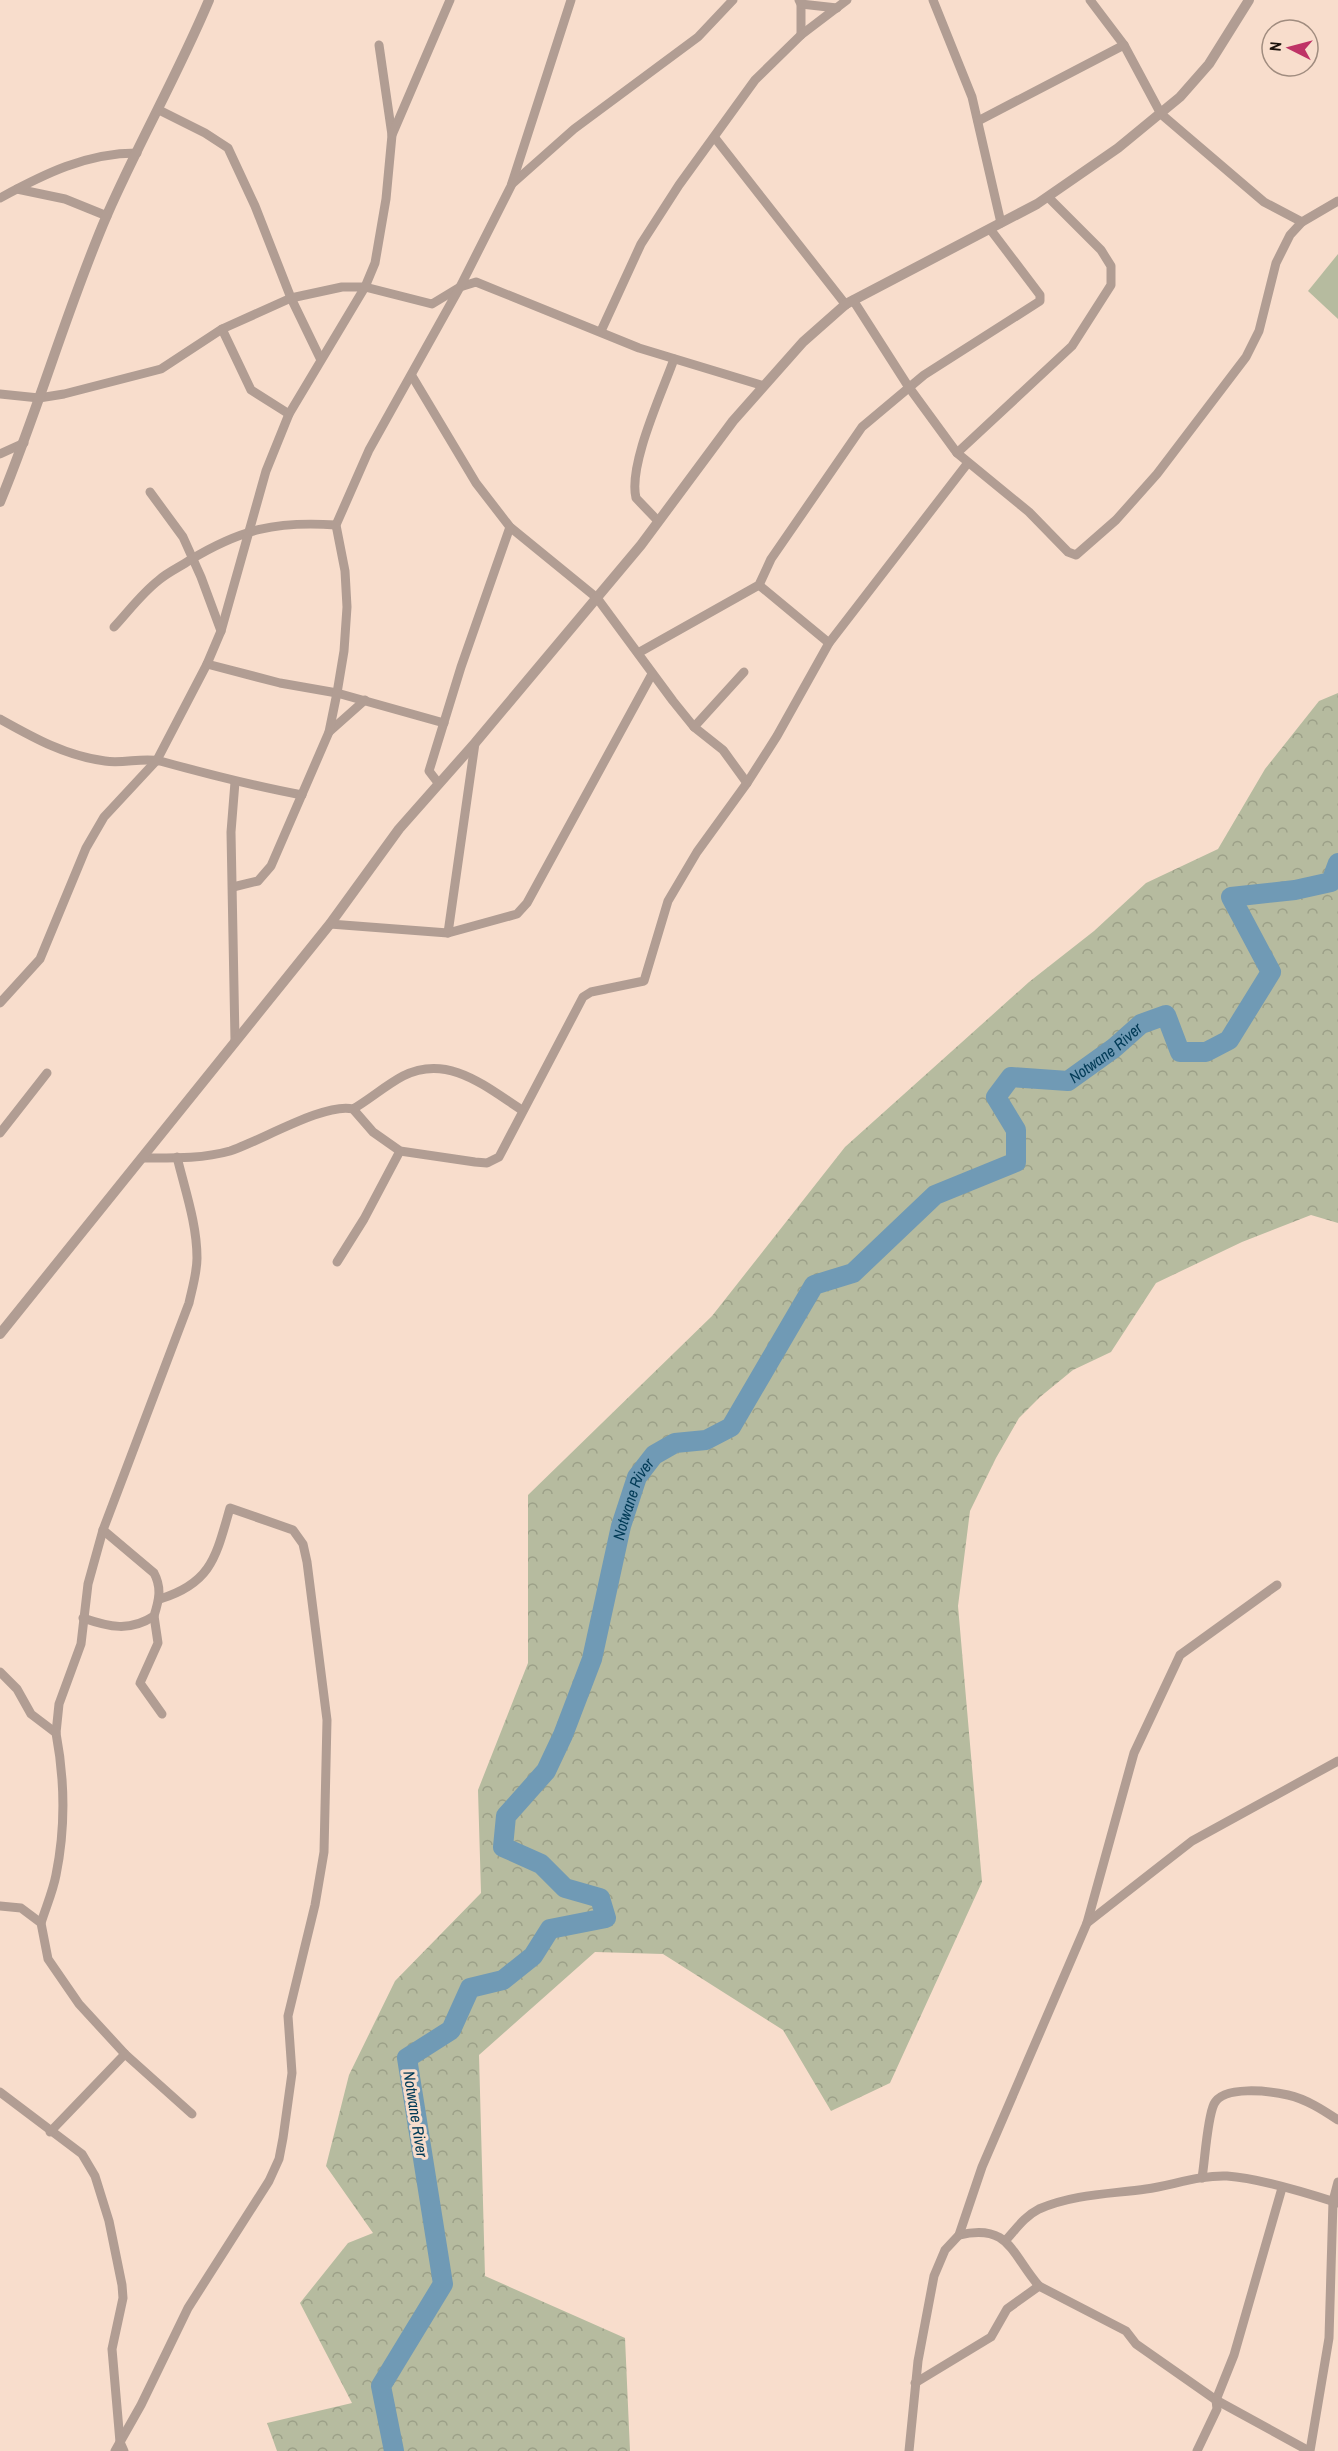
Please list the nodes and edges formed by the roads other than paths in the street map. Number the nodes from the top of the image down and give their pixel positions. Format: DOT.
graph roads {
  1 [pos="209,0"];
  2 [pos="450,0"];
  3 [pos="571,0"];
  4 [pos="733,0"];
  5 [pos="847,0"];
  6 [pos="933,0"];
  7 [pos="1090,0"];
  8 [pos="1250,0"];
  9 [pos="800,2"];
  10 [pos="837,8"];
  11 [pos="801,35"];
  12 [pos="379,45"];
  13 [pos="1124,45"];
  14 [pos="159,110"];
  15 [pos="1161,114"];
  16 [pos="978,122"];
  17 [pos="392,135"];
  18 [pos="715,138"];
  19 [pos="137,153"];
  20 [pos="511,186"];
  21 [pos="17,189"];
  22 [pos="1048,197"];
  23 [pos="0,198"];
  24 [pos="1338,201"];
  25 [pos="106,216"];
  26 [pos="1302,222"];
  27 [pos="1001,223"];
  28 [pos="990,229"];
  29 [pos="365,286"];
  30 [pos="460,287"];
  31 [pos="291,298"];
  32 [pos="849,302"];
  33 [pos="222,329"];
  34 [pos="601,331"];
  35 [pos="320,358"];
  36 [pos="674,359"];
  37 [pos="412,376"];
  38 [pos="764,386"];
  39 [pos="908,386"];
  40 [pos="0,394"];
  41 [pos="39,398"];
  42 [pos="289,414"];
  43 [pos="24,443"];
  44 [pos="957,453"];
  45 [pos="0,454"];
  46 [pos="967,464"];
  47 [pos="150,492"];
  48 [pos="0,502"];
  49 [pos="658,521"];
  50 [pos="336,525"];
  51 [pos="510,527"];
  52 [pos="250,530"];
  53 [pos="193,559"];
  54 [pos="759,585"];
  55 [pos="597,598"];
  56 [pos="114,627"];
  57 [pos="221,631"];
  58 [pos="829,644"];
  59 [pos="638,653"];
  60 [pos="207,663"];
  61 [pos="744,672"];
  62 [pos="652,674"];
  63 [pos="337,693"];
  64 [pos="365,700"];
  65 [pos="0,719"];
  66 [pos="444,723"];
  67 [pos="694,727"];
  68 [pos="329,732"];
  69 [pos="475,743"];
  70 [pos="157,760"];
  71 [pos="235,782"];
  72 [pos="439,783"];
  73 [pos="747,783"];
  74 [pos="302,795"];
  75 [pos="233,887"];
  76 [pos="330,924"];
  77 [pos="448,933"];
  78 [pos="0,1003"];
  79 [pos="235,1040"];
  80 [pos="47,1073"];
  81 [pos="353,1109"];
  82 [pos="522,1110"];
  83 [pos="0,1133"];
  84 [pos="400,1151"];
  85 [pos="177,1157"];
  86 [pos="142,1158"];
  87 [pos="337,1262"];
  88 [pos="0,1334"];
  89 [pos="103,1530"];
  90 [pos="1277,1585"];
  91 [pos="160,1599"];
  92 [pos="154,1616"];
  93 [pos="83,1618"];
  94 [pos="0,1672"];
  95 [pos="162,1714"];
  96 [pos="56,1733"];
  97 [pos="1338,1761"];
  98 [pos="0,1906"];
  99 [pos="41,1923"];
  100 [pos="1087,1923"];
  101 [pos="125,2054"];
  102 [pos="0,2092"];
  103 [pos="192,2114"];
  104 [pos="1338,2120"];
  105 [pos="50,2132"];
  106 [pos="1202,2178"];
  107 [pos="1338,2182"];
  108 [pos="1282,2188"];
  109 [pos="1336,2202"];
  110 [pos="960,2235"];
  111 [pos="1006,2240"];
  112 [pos="1039,2286"];
  113 [pos="915,2383"];
  114 [pos="1216,2400"];
  115 [pos="122,2446"];
  116 [pos="115,2451"];
  117 [pos="909,2451"];
  118 [pos="1197,2451"];
  119 [pos="1309,2451"];
  1 -- 14 [label="street"];
  2 -- 17 [label="street"];
  3 -- 20 [label="street"];
  4 -- 20 [label="street"];
  5 -- 10 [label="street"];
  6 -- 16 [label="street"];
  7 -- 13 [label="street"];
  8 -- 15 [label="street"];
  9 -- 10 [label="street"];
  9 -- 11 [label="street"];
  10 -- 11 [label="street"];
  11 -- 18 [label="street"];
  12 -- 17 [label="street"];
  13 -- 15 [label="street"];
  13 -- 16 [label="street"];
  14 -- 19 [label="street"];
  14 -- 31 [label="street"];
  15 -- 22 [label="street"];
  15 -- 26 [label="street"];
  16 -- 27 [label="street"];
  17 -- 29 [label="street"];
  18 -- 32 [label="street"];
  18 -- 34 [label="street"];
  19 -- 21 [label="street"];
  19 -- 25 [label="street"];
  20 -- 30 [label="street"];
  21 -- 23 [label="street"];
  21 -- 25 [label="street"];
  22 -- 27 [label="street"];
  22 -- 44 [label="street"];
  24 -- 26 [label="street"];
  25 -- 41 [label="street"];
  26 -- 46 [label="street"];
  27 -- 28 [label="street"];
  28 -- 32 [label="street"];
  28 -- 39 [label="street"];
  29 -- 30 [label="street"];
  29 -- 31 [label="street"];
  29 -- 35 [label="street"];
  30 -- 34 [label="street"];
  30 -- 37 [label="street"];
  31 -- 33 [label="street"];
  31 -- 35 [label="street"];
  32 -- 38 [label="street"];
  32 -- 39 [label="street"];
  33 -- 41 [label="street"];
  33 -- 42 [label="street"];
  34 -- 36 [label="street"];
  35 -- 42 [label="street"];
  36 -- 38 [label="street"];
  36 -- 49 [label="street"];
  37 -- 50 [label="street"];
  37 -- 51 [label="street"];
  38 -- 49 [label="street"];
  39 -- 44 [label="street"];
  39 -- 54 [label="street"];
  40 -- 41 [label="street"];
  41 -- 43 [label="street"];
  42 -- 52 [label="street"];
  43 -- 45 [label="street"];
  43 -- 48 [label="street"];
  44 -- 46 [label="street"];
  46 -- 58 [label="street"];
  47 -- 53 [label="street"];
  49 -- 55 [label="street"];
  50 -- 52 [label="street"];
  50 -- 63 [label="street"];
  51 -- 55 [label="street"];
  51 -- 66 [label="street"];
  52 -- 53 [label="street"];
  52 -- 57 [label="street"];
  53 -- 56 [label="street"];
  53 -- 57 [label="street"];
  54 -- 58 [label="street"];
  54 -- 59 [label="street"];
  55 -- 59 [label="street"];
  55 -- 69 [label="street"];
  57 -- 60 [label="street"];
  58 -- 73 [label="street"];
  59 -- 62 [label="street"];
  60 -- 63 [label="street"];
  60 -- 70 [label="street"];
  61 -- 67 [label="street"];
  62 -- 67 [label="street"];
  62 -- 77 [label="street"];
  63 -- 64 [label="street"];
  63 -- 68 [label="street"];
  64 -- 66 [label="street"];
  64 -- 68 [label="street"];
  65 -- 70 [label="street"];
  66 -- 72 [label="street"];
  67 -- 73 [label="street"];
  68 -- 74 [label="street"];
  69 -- 72 [label="street"];
  69 -- 77 [label="street"];
  70 -- 71 [label="street"];
  70 -- 78 [label="street"];
  71 -- 74 [label="street"];
  71 -- 75 [label="street"];
  72 -- 76 [label="street"];
  73 -- 82 [label="street"];
  74 -- 75 [label="street"];
  75 -- 79 [label="street"];
  76 -- 77 [label="street"];
  76 -- 79 [label="street"];
  79 -- 86 [label="street"];
  80 -- 83 [label="street"];
  81 -- 82 [label="street"];
  81 -- 84 [label="street"];
  81 -- 85 [label="street"];
  82 -- 84 [label="street"];
  84 -- 87 [label="street"];
  85 -- 86 [label="street"];
  85 -- 89 [label="street"];
  86 -- 88 [label="street"];
  89 -- 91 [label="street"];
  89 -- 93 [label="street"];
  90 -- 100 [label="street"];
  91 -- 92 [label="street"];
  91 -- 115 [label="street"];
  92 -- 93 [label="street"];
  92 -- 95 [label="street"];
  93 -- 96 [label="street"];
  94 -- 96 [label="street"];
  96 -- 99 [label="street"];
  97 -- 100 [label="street"];
  98 -- 99 [label="street"];
  99 -- 101 [label="street"];
  100 -- 110 [label="street"];
  101 -- 103 [label="street"];
  101 -- 105 [label="street"];
  102 -- 105 [label="street"];
  104 -- 106 [label="street"];
  105 -- 115 [label="street"];
  106 -- 108 [label="street"];
  106 -- 111 [label="street"];
  107 -- 109 [label="street"];
  108 -- 109 [label="street"];
  108 -- 114 [label="street"];
  109 -- 119 [label="street"];
  110 -- 111 [label="street"];
  110 -- 113 [label="street"];
  111 -- 112 [label="street"];
  112 -- 113 [label="street"];
  112 -- 114 [label="street"];
  113 -- 117 [label="street"];
  114 -- 118 [label="street"];
  114 -- 119 [label="street"];
  115 -- 116 [label="street"];
}
